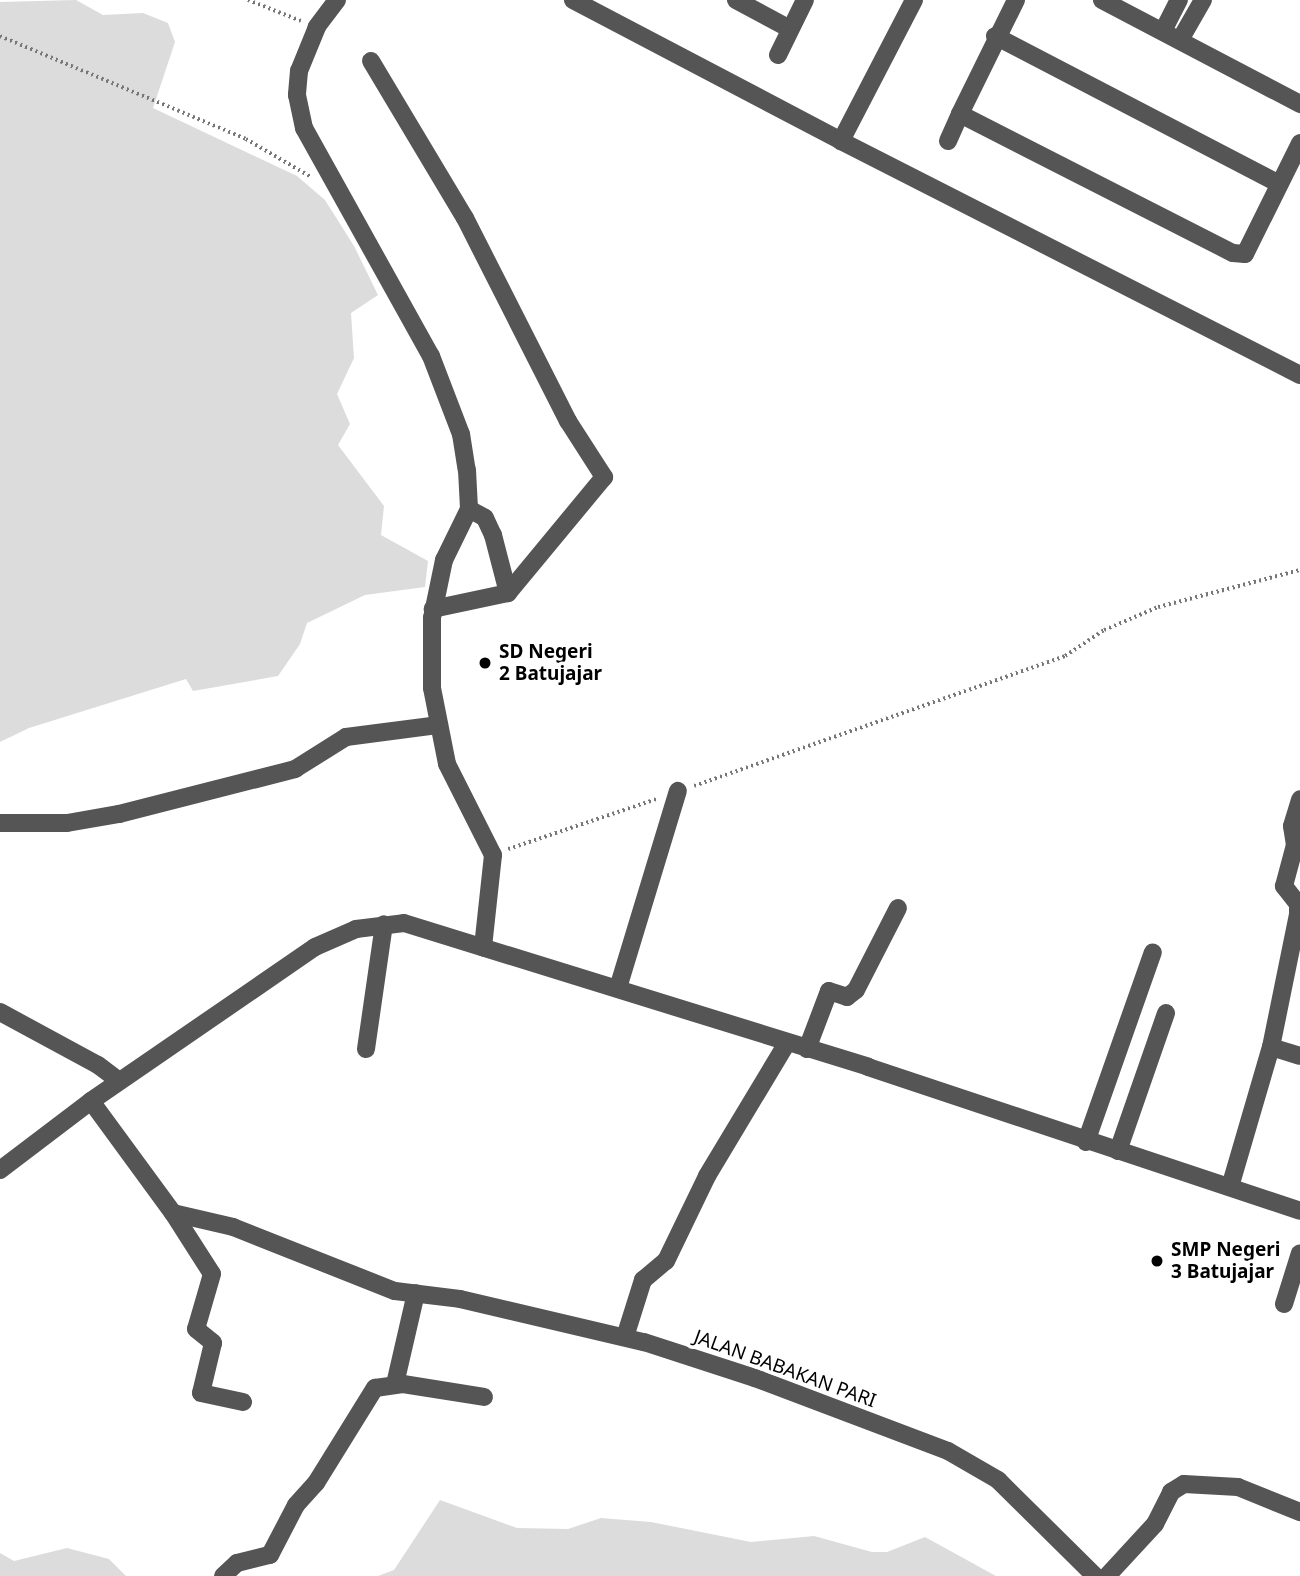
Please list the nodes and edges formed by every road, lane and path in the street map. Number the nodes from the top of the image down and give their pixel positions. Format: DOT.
graph roads {
  1 [pos="248,0"];
  2 [pos="337,0"];
  3 [pos="573,0"];
  4 [pos="736,0"];
  5 [pos="805,0"];
  6 [pos="914,0"];
  7 [pos="1016,0"];
  8 [pos="1102,0"];
  9 [pos="1179,0"];
  10 [pos="1203,0"];
  11 [pos="317,27"];
  12 [pos="790,29"];
  13 [pos="1163,32"];
  14 [pos="0,36"];
  15 [pos="995,36"];
  16 [pos="1180,40"];
  17 [pos="778,55"];
  18 [pos="371,61"];
  19 [pos="1300,104"];
  20 [pos="960,114"];
  21 [pos="841,141"];
  22 [pos="948,141"];
  23 [pos="1300,143"];
  24 [pos="1279,184"];
  25 [pos="337,192"];
  26 [pos="1299,370"];
  27 [pos="470,509"];
  28 [pos="1300,570"];
  29 [pos="508,593"];
  30 [pos="433,609"];
  31 [pos="439,725"];
  32 [pos="678,792"];
  33 [pos="1300,799"];
  34 [pos="0,823"];
  35 [pos="493,855"];
  36 [pos="1299,907"];
  37 [pos="898,908"];
  38 [pos="384,923"];
  39 [pos="483,947"];
  40 [pos="1153,952"];
  41 [pos="618,988"];
  42 [pos="0,1012"];
  43 [pos="1166,1013"];
  44 [pos="787,1043"];
  45 [pos="1271,1047"];
  46 [pos="366,1048"];
  47 [pos="807,1049"];
  48 [pos="1300,1055"];
  49 [pos="119,1081"];
  50 [pos="90,1101"];
  51 [pos="1086,1142"];
  52 [pos="1118,1151"];
  53 [pos="0,1170"];
  54 [pos="1230,1187"];
  55 [pos="1300,1211"];
  56 [pos="173,1213"];
  57 [pos="1300,1254"];
  58 [pos="416,1293"];
  59 [pos="1284,1304"];
  60 [pos="625,1337"];
  61 [pos="395,1384"];
  62 [pos="484,1397"];
  63 [pos="243,1402"];
  64 [pos="1300,1512"];
  65 [pos="223,1576"];
  66 [pos="1095,1576"];
  67 [pos="1107,1576"];
  1 -- 11 [label="path"];
  2 -- 11 [label="street"];
  3 -- 21 [label="street"];
  4 -- 12 [label="street"];
  5 -- 12 [label="street"];
  6 -- 21 [label="street"];
  7 -- 15 [label="street"];
  8 -- 13 [label="street"];
  9 -- 13 [label="street"];
  10 -- 16 [label="street"];
  11 -- 25 [label="street"];
  12 -- 17 [label="street"];
  13 -- 16 [label="street"];
  14 -- 25 [label="path"];
  15 -- 20 [label="street"];
  15 -- 24 [label="street"];
  16 -- 19 [label="street"];
  18 -- 29 [label="street"];
  20 -- 22 [label="street"];
  20 -- 24 [label="street"];
  21 -- 26 [label="street"];
  23 -- 24 [label="street"];
  25 -- 27 [label="street"];
  27 -- 29 [label="street"];
  27 -- 30 [label="street"];
  28 -- 32 [label="path"];
  29 -- 30 [label="street"];
  30 -- 31 [label="street"];
  31 -- 34 [label="street"];
  31 -- 35 [label="street"];
  32 -- 35 [label="path"];
  32 -- 41 [label="street"];
  33 -- 36 [label="street"];
  35 -- 39 [label="street"];
  36 -- 45 [label="street"];
  37 -- 47 [label="street"];
  38 -- 39 [label="street"];
  38 -- 46 [label="street"];
  38 -- 49 [label="street"];
  39 -- 41 [label="street"];
  40 -- 51 [label="street"];
  41 -- 44 [label="street"];
  42 -- 49 [label="street"];
  43 -- 52 [label="street"];
  44 -- 47 [label="street"];
  44 -- 60 [label="street"];
  45 -- 48 [label="street"];
  45 -- 54 [label="street"];
  47 -- 51 [label="street"];
  49 -- 50 [label="street"];
  50 -- 53 [label="street"];
  50 -- 56 [label="street"];
  51 -- 52 [label="street"];
  52 -- 54 [label="street"];
  54 -- 55 [label="street"];
  56 -- 58 [label="street, JALAN BABAKAN PARI"];
  56 -- 63 [label="street"];
  57 -- 59 [label="street"];
  58 -- 60 [label="street, JALAN BABAKAN PARI"];
  58 -- 61 [label="street"];
  60 -- 66 [label="street, JALAN BABAKAN PARI"];
  61 -- 62 [label="street"];
  61 -- 65 [label="street"];
  64 -- 67 [label="street"];
}
